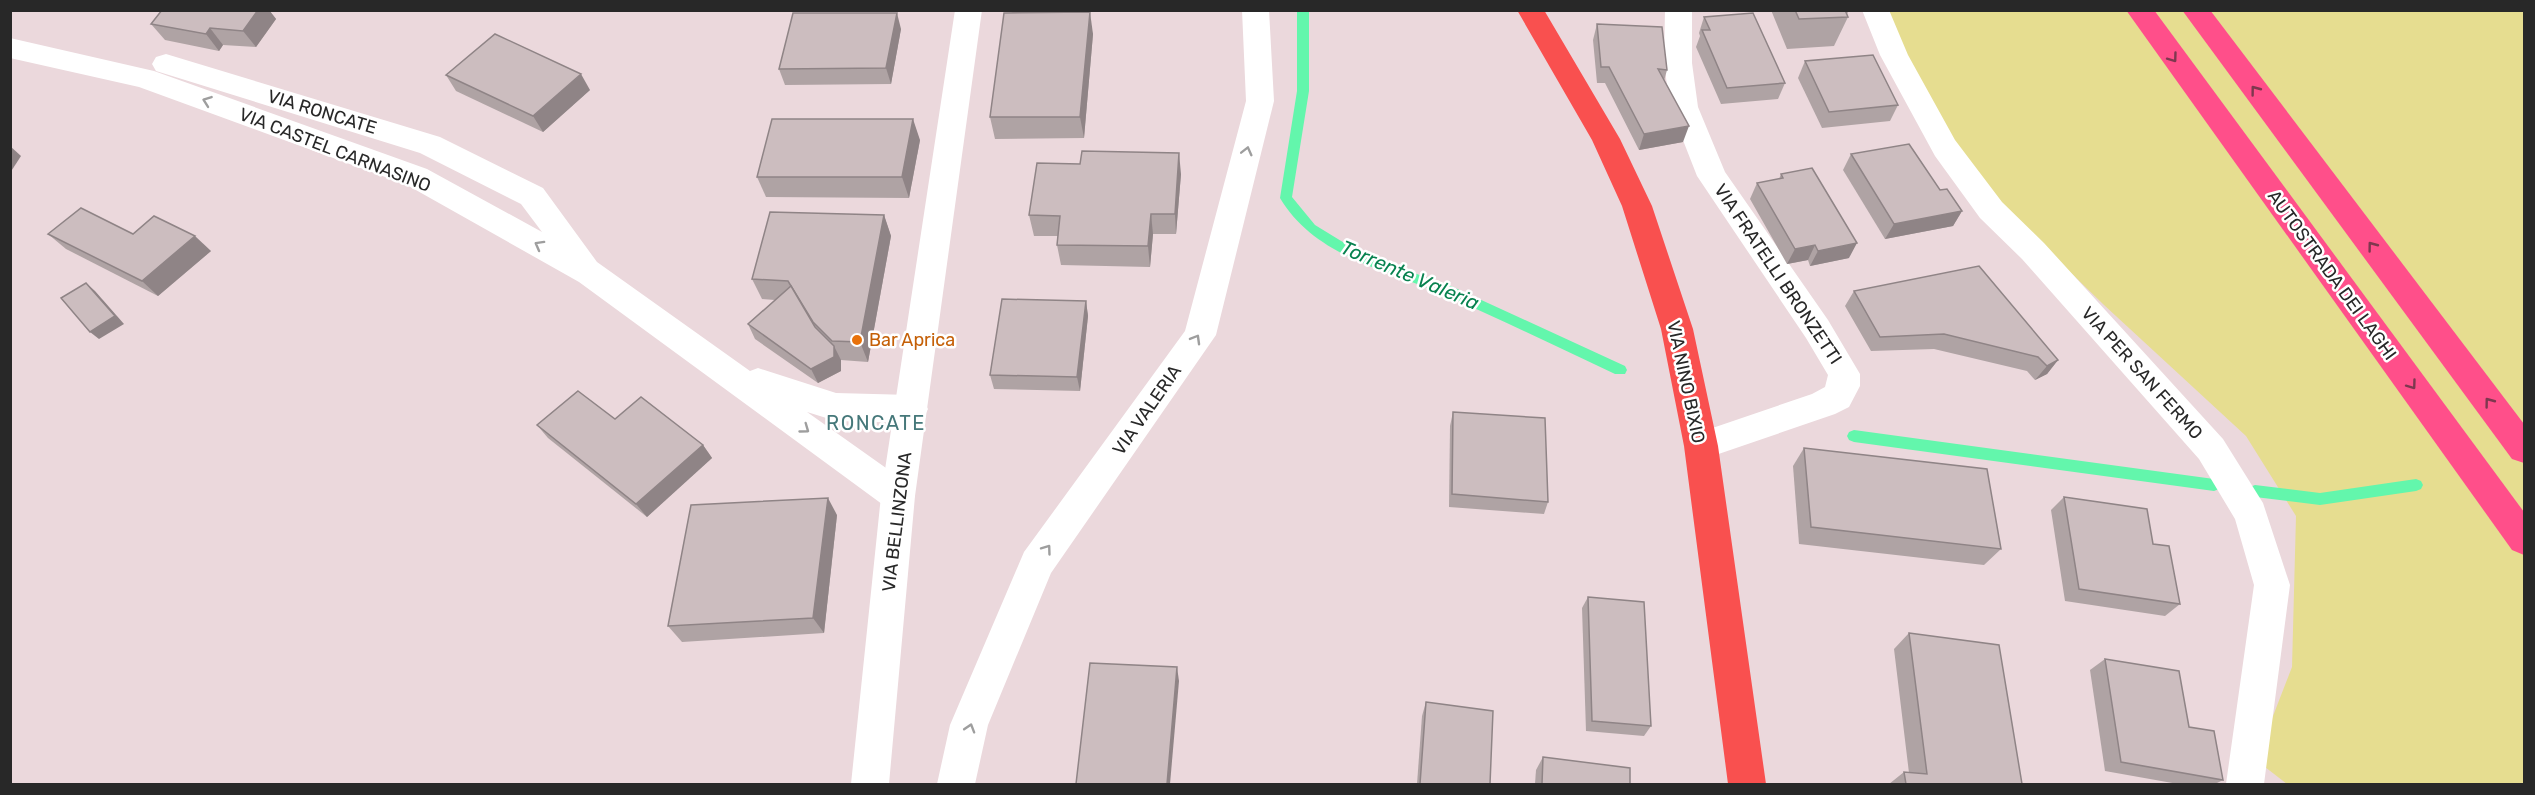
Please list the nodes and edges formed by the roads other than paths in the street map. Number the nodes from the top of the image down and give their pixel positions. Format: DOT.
graph roads {
  1 [pos="969,10"];
  2 [pos="1255,10"];
  3 [pos="1530,10"];
  4 [pos="1679,10"];
  5 [pos="1875,10"];
  6 [pos="2139,10"];
  7 [pos="2195,10"];
  8 [pos="10,25"];
  9 [pos="10,48"];
  10 [pos="590,273"];
  11 [pos="724,370"];
  12 [pos="911,409"];
  13 [pos="1701,446"];
  14 [pos="2524,448"];
  15 [pos="898,496"];
  16 [pos="2524,539"];
  17 [pos="870,784"];
  18 [pos="956,784"];
  19 [pos="1747,784"];
  20 [pos="2246,784"];
  1 -- 12 [label="street, VIA BELLINZONA"];
  18 -- 2 [label="street, VIA VALERIA, one-way"];
  3 -- 13 [label="main road, VIA NINO BIXIO"];
  4 -- 13 [label="street, VIA FRATELLI BRONZETTI"];
  5 -- 20 [label="street, VIA PER SAN FERMO"];
  6 -- 16 [label="highway, AUTOSTRADA DEI LAGHI, one-way"];
  14 -- 7 [label="highway, one-way"];
  8 -- 10 [label="street, VIA RONCATE"];
  10 -- 9 [label="street, VIA CASTEL CARNASINO, one-way"];
  10 -- 11 [label="street, VIA CASTEL CARNASINO"];
  11 -- 12 [label="street, VIA CASTEL CARNASINO"];
  11 -- 15 [label="street, VIA CASTEL CARNASINO, one-way"];
  12 -- 15 [label="street, VIA BELLINZONA"];
  13 -- 19 [label="main road, VIA NINO BIXIO"];
  15 -- 17 [label="street, VIA BELLINZONA"];
}
